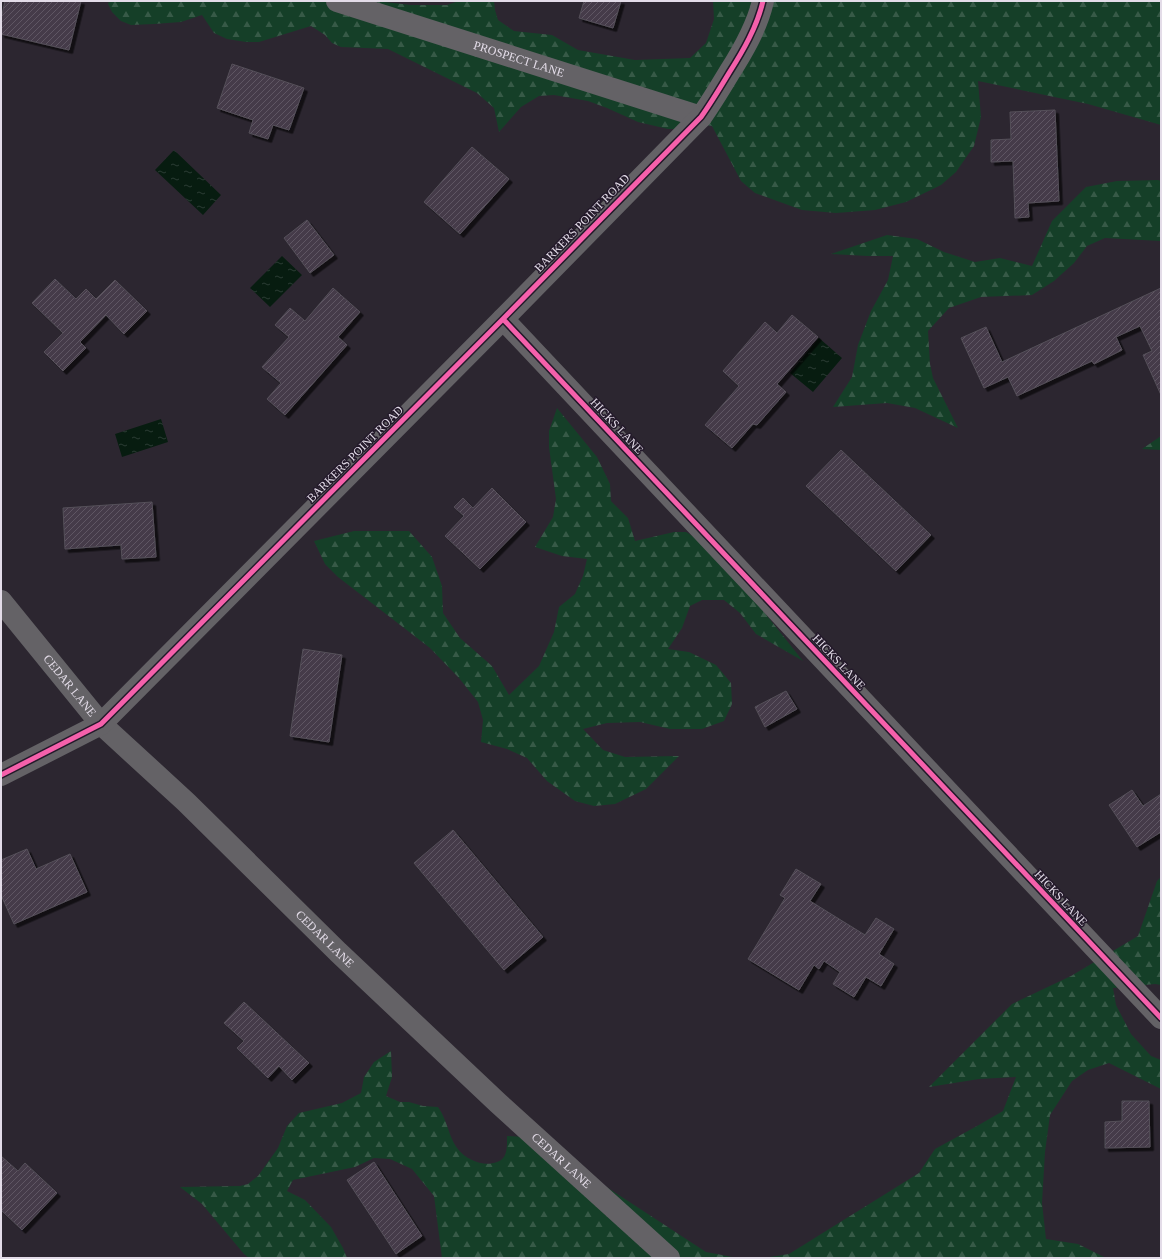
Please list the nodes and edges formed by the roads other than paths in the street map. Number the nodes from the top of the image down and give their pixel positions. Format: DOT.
graph roads {
  1 [pos="337,1"];
  2 [pos="763,1"];
  3 [pos="700,117"];
  4 [pos="503,319"];
  5 [pos="1,601"];
  6 [pos="101,724"];
  7 [pos="1,776"];
  8 [pos="1161,1018"];
  9 [pos="669,1258"];
  1 -- 3 [label="street, PROSPECT LANE"];
  2 -- 3 [label="street, BARKERS POINT ROAD"];
  3 -- 4 [label="street, BARKERS POINT ROAD"];
  4 -- 6 [label="street, BARKERS POINT ROAD"];
  4 -- 8 [label="street, HICKS LANE"];
  5 -- 6 [label="street, CEDAR LANE"];
  6 -- 7 [label="street, BARKERS POINT ROAD"];
  6 -- 9 [label="street, CEDAR LANE"];
}
